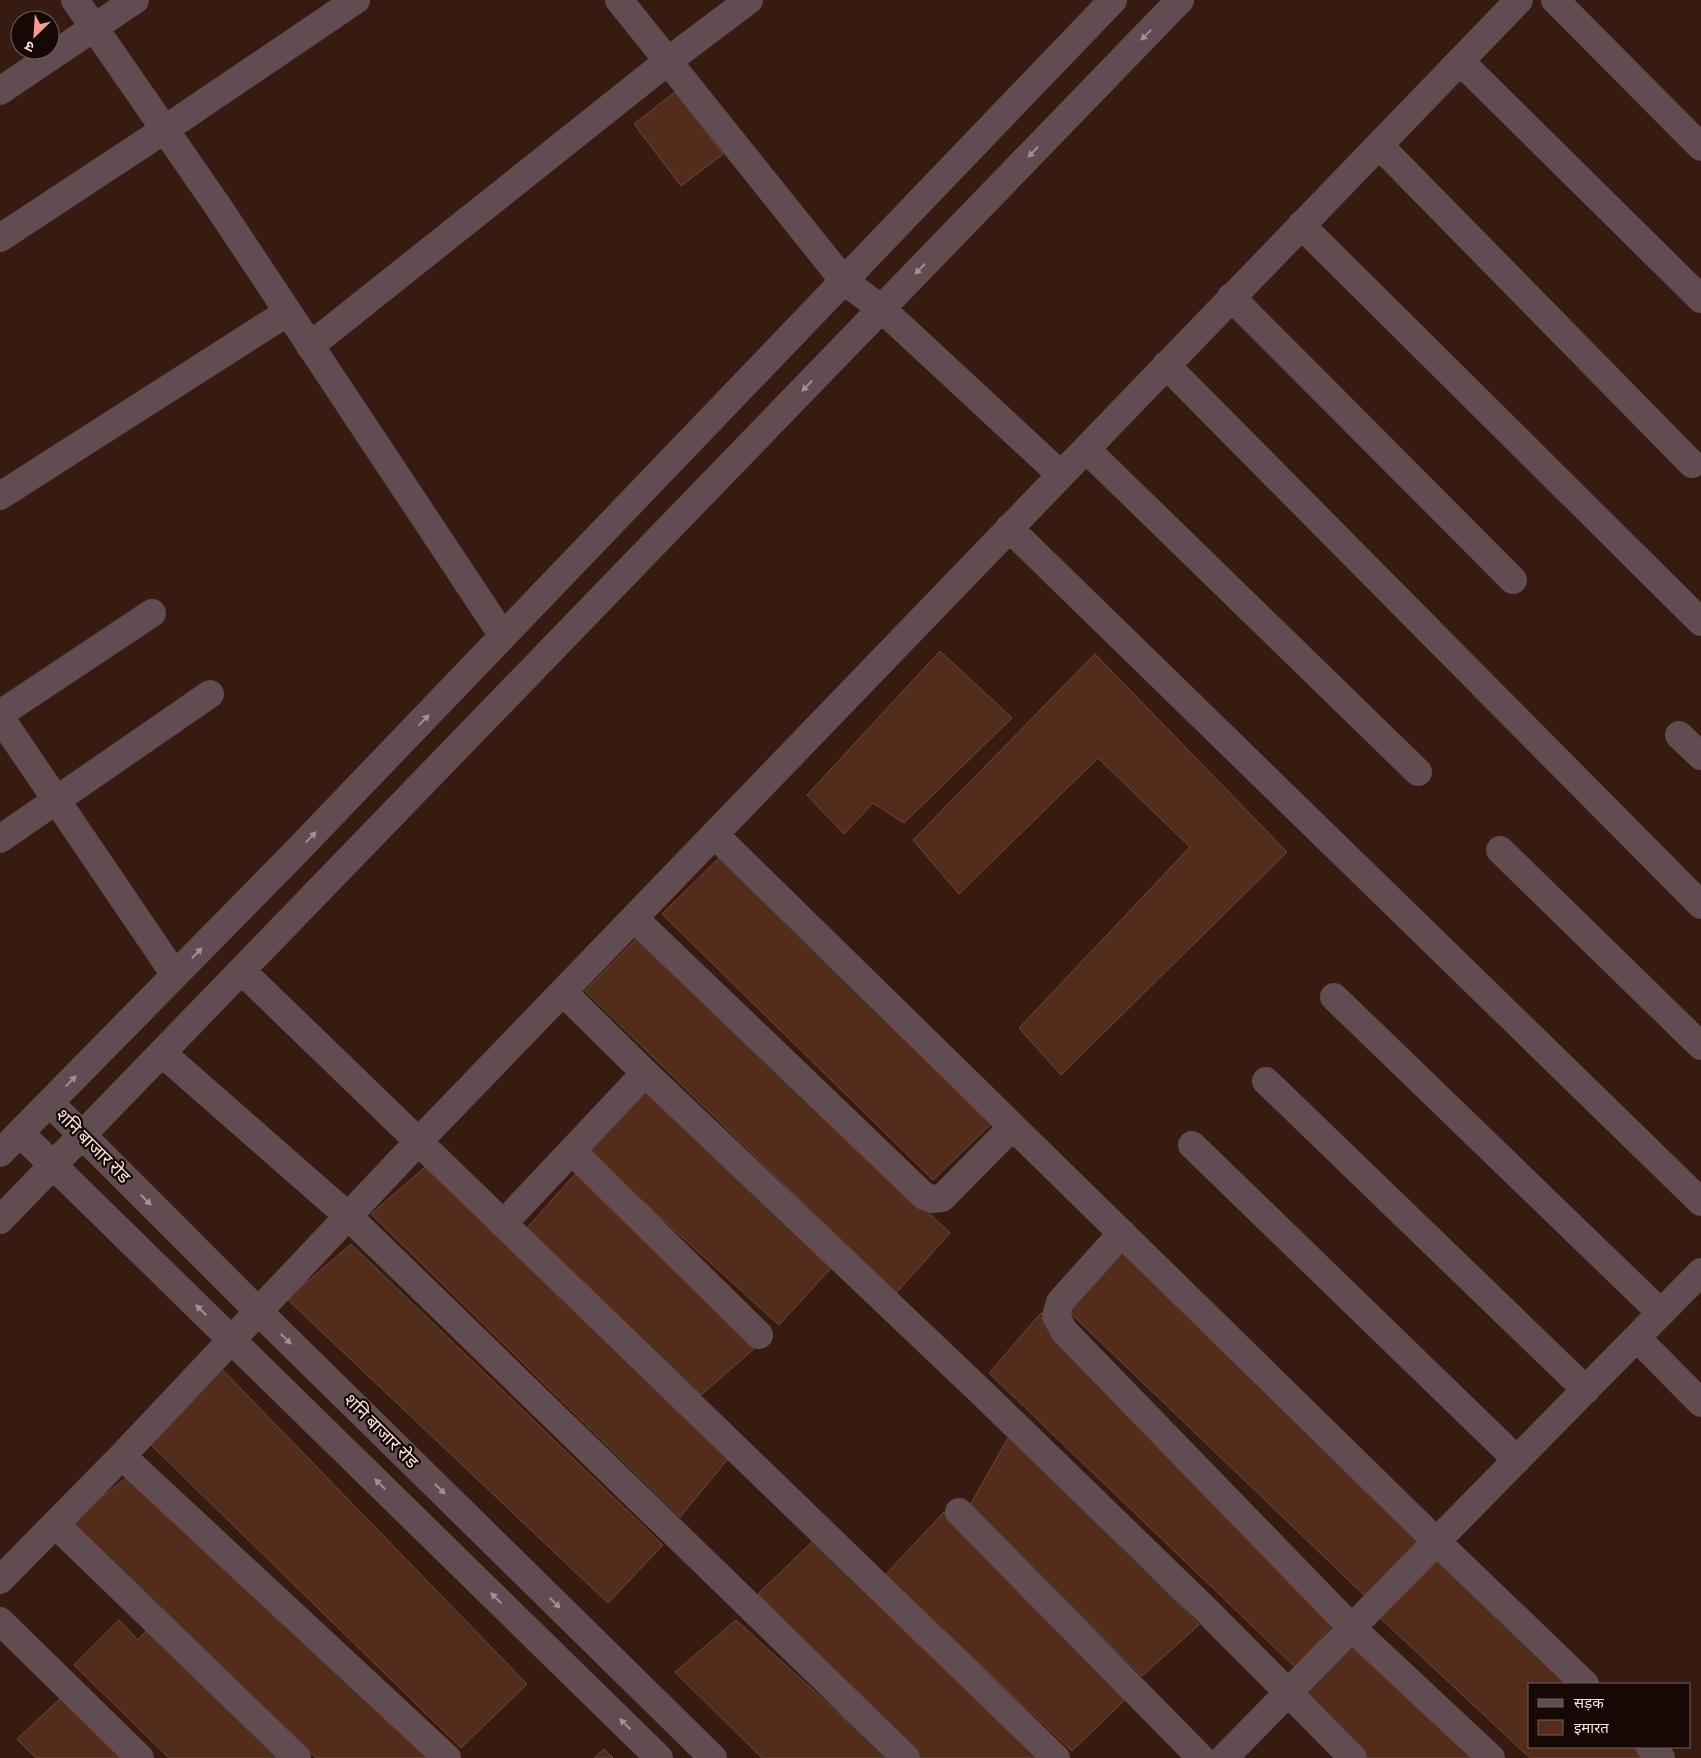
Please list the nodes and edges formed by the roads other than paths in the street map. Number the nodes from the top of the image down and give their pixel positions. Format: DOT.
graph roads {
  1 [pos="75,0"];
  2 [pos="135,0"];
  3 [pos="356,0"];
  4 [pos="619,0"];
  5 [pos="749,0"];
  6 [pos="1113,0"];
  7 [pos="1180,0"];
  8 [pos="1519,0"];
  9 [pos="1555,0"];
  10 [pos="94,27"];
  11 [pos="668,61"];
  12 [pos="1460,61"];
  13 [pos="0,91"];
  14 [pos="164,130"];
  15 [pos="1378,145"];
  16 [pos="1701,147"];
  17 [pos="1301,225"];
  18 [pos="0,238"];
  19 [pos="844,280"];
  20 [pos="1232,297"];
  21 [pos="1701,299"];
  22 [pos="882,309"];
  23 [pos="288,312"];
  24 [pos="310,346"];
  25 [pos="1166,365"];
  26 [pos="1086,449"];
  27 [pos="1692,464"];
  28 [pos="1061,475"];
  29 [pos="0,496"];
  30 [pos="1009,528"];
  31 [pos="1512,580"];
  32 [pos="152,613"];
  33 [pos="1701,622"];
  34 [pos="503,636"];
  35 [pos="210,694"];
  36 [pos="0,715"];
  37 [pos="1679,735"];
  38 [pos="1701,756"];
  39 [pos="1418,772"];
  40 [pos="56,799"];
  41 [pos="715,835"];
  42 [pos="0,839"];
  43 [pos="1500,850"];
  44 [pos="1701,905"];
  45 [pos="635,919"];
  46 [pos="242,971"];
  47 [pos="175,975"];
  48 [pos="563,992"];
  49 [pos="1334,998"];
  50 [pos="1701,1046"];
  51 [pos="162,1053"];
  52 [pos="645,1073"];
  53 [pos="1266,1081"];
  54 [pos="50,1103"];
  55 [pos="1012,1127"];
  56 [pos="20,1133"];
  57 [pos="82,1136"];
  58 [pos="418,1142"];
  59 [pos="1192,1145"];
  60 [pos="572,1151"];
  61 [pos="0,1153"];
  62 [pos="53,1166"];
  63 [pos="1701,1202"];
  64 [pos="348,1216"];
  65 [pos="0,1220"];
  66 [pos="503,1224"];
  67 [pos="1122,1233"];
  68 [pos="1701,1272"];
  69 [pos="259,1312"];
  70 [pos="1661,1313"];
  71 [pos="759,1335"];
  72 [pos="1636,1338"];
  73 [pos="232,1339"];
  74 [pos="1586,1390"];
  75 [pos="1701,1403"];
  76 [pos="122,1456"];
  77 [pos="1517,1460"];
  78 [pos="959,1512"];
  79 [pos="55,1524"];
  80 [pos="1437,1542"];
  81 [pos="0,1580"];
  82 [pos="0,1621"];
  83 [pos="1352,1628"];
  84 [pos="1584,1683"];
  85 [pos="1287,1694"];
  86 [pos="1651,1748"];
  87 [pos="140,1758"];
  88 [pos="296,1758"];
  89 [pos="447,1758"];
  90 [pos="660,1758"];
  91 [pos="713,1758"];
  92 [pos="906,1758"];
  93 [pos="1056,1758"];
  94 [pos="1201,1758"];
  95 [pos="1224,1758"];
  96 [pos="1353,1758"];
  97 [pos="1491,1758"];
  98 [pos="1661,1758"];
  1 -- 10 [label="street"];
  2 -- 10 [label="street"];
  3 -- 14 [label="street"];
  4 -- 11 [label="street"];
  5 -- 11 [label="street"];
  6 -- 19 [label="street"];
  7 -- 22 [label="street, one-way"];
  8 -- 12 [label="street"];
  9 -- 16 [label="street"];
  10 -- 13 [label="street"];
  10 -- 14 [label="street"];
  11 -- 19 [label="street"];
  11 -- 24 [label="street"];
  12 -- 15 [label="street"];
  12 -- 21 [label="street"];
  14 -- 18 [label="street"];
  14 -- 23 [label="street"];
  15 -- 17 [label="street"];
  15 -- 27 [label="street"];
  17 -- 20 [label="street"];
  17 -- 33 [label="street"];
  19 -- 22 [label="street"];
  19 -- 34 [label="street"];
  20 -- 25 [label="street"];
  20 -- 31 [label="street"];
  22 -- 28 [label="street"];
  22 -- 46 [label="street, one-way"];
  23 -- 24 [label="street"];
  23 -- 29 [label="street"];
  24 -- 34 [label="street"];
  25 -- 26 [label="street"];
  25 -- 44 [label="street"];
  26 -- 28 [label="street"];
  26 -- 39 [label="street"];
  28 -- 30 [label="street"];
  30 -- 41 [label="street"];
  30 -- 63 [label="street"];
  32 -- 36 [label="street"];
  47 -- 34 [label="street, one-way"];
  35 -- 40 [label="street"];
  36 -- 40 [label="street"];
  37 -- 38 [label="street"];
  40 -- 42 [label="street"];
  40 -- 47 [label="street"];
  41 -- 45 [label="street"];
  41 -- 55 [label="street"];
  43 -- 50 [label="street"];
  45 -- 48 [label="street"];
  45 -- 55 [label="street"];
  46 -- 51 [label="street"];
  46 -- 58 [label="street"];
  54 -- 47 [label="street, one-way"];
  48 -- 52 [label="street"];
  48 -- 58 [label="street"];
  49 -- 70 [label="street"];
  51 -- 57 [label="street"];
  51 -- 64 [label="street"];
  52 -- 60 [label="street"];
  52 -- 85 [label="street"];
  53 -- 74 [label="street"];
  54 -- 56 [label="street"];
  54 -- 57 [label="street, शनि बाजार रोड"];
  55 -- 67 [label="street"];
  56 -- 61 [label="street"];
  56 -- 62 [label="street"];
  57 -- 62 [label="street"];
  57 -- 69 [label="street, शनि बाजार रोड, one-way"];
  58 -- 64 [label="street"];
  58 -- 66 [label="street"];
  59 -- 77 [label="street"];
  60 -- 66 [label="street"];
  60 -- 71 [label="street"];
  62 -- 65 [label="street"];
  73 -- 62 [label="street, one-way"];
  64 -- 69 [label="street"];
  64 -- 92 [label="street"];
  66 -- 93 [label="street"];
  67 -- 80 [label="street"];
  67 -- 83 [label="street"];
  68 -- 70 [label="street"];
  69 -- 73 [label="street"];
  69 -- 91 [label="street, शनि बाजार रोड, one-way"];
  70 -- 72 [label="street"];
  72 -- 74 [label="street"];
  72 -- 75 [label="street"];
  73 -- 76 [label="street"];
  90 -- 73 [label="street, one-way"];
  74 -- 77 [label="street"];
  76 -- 79 [label="street"];
  76 -- 89 [label="street"];
  77 -- 80 [label="street"];
  78 -- 94 [label="street"];
  79 -- 81 [label="street"];
  79 -- 88 [label="street"];
  80 -- 83 [label="street"];
  80 -- 84 [label="street"];
  82 -- 87 [label="street"];
  83 -- 85 [label="street"];
  83 -- 97 [label="street"];
  85 -- 95 [label="street"];
  85 -- 96 [label="street"];
  86 -- 98 [label="street"];
}
